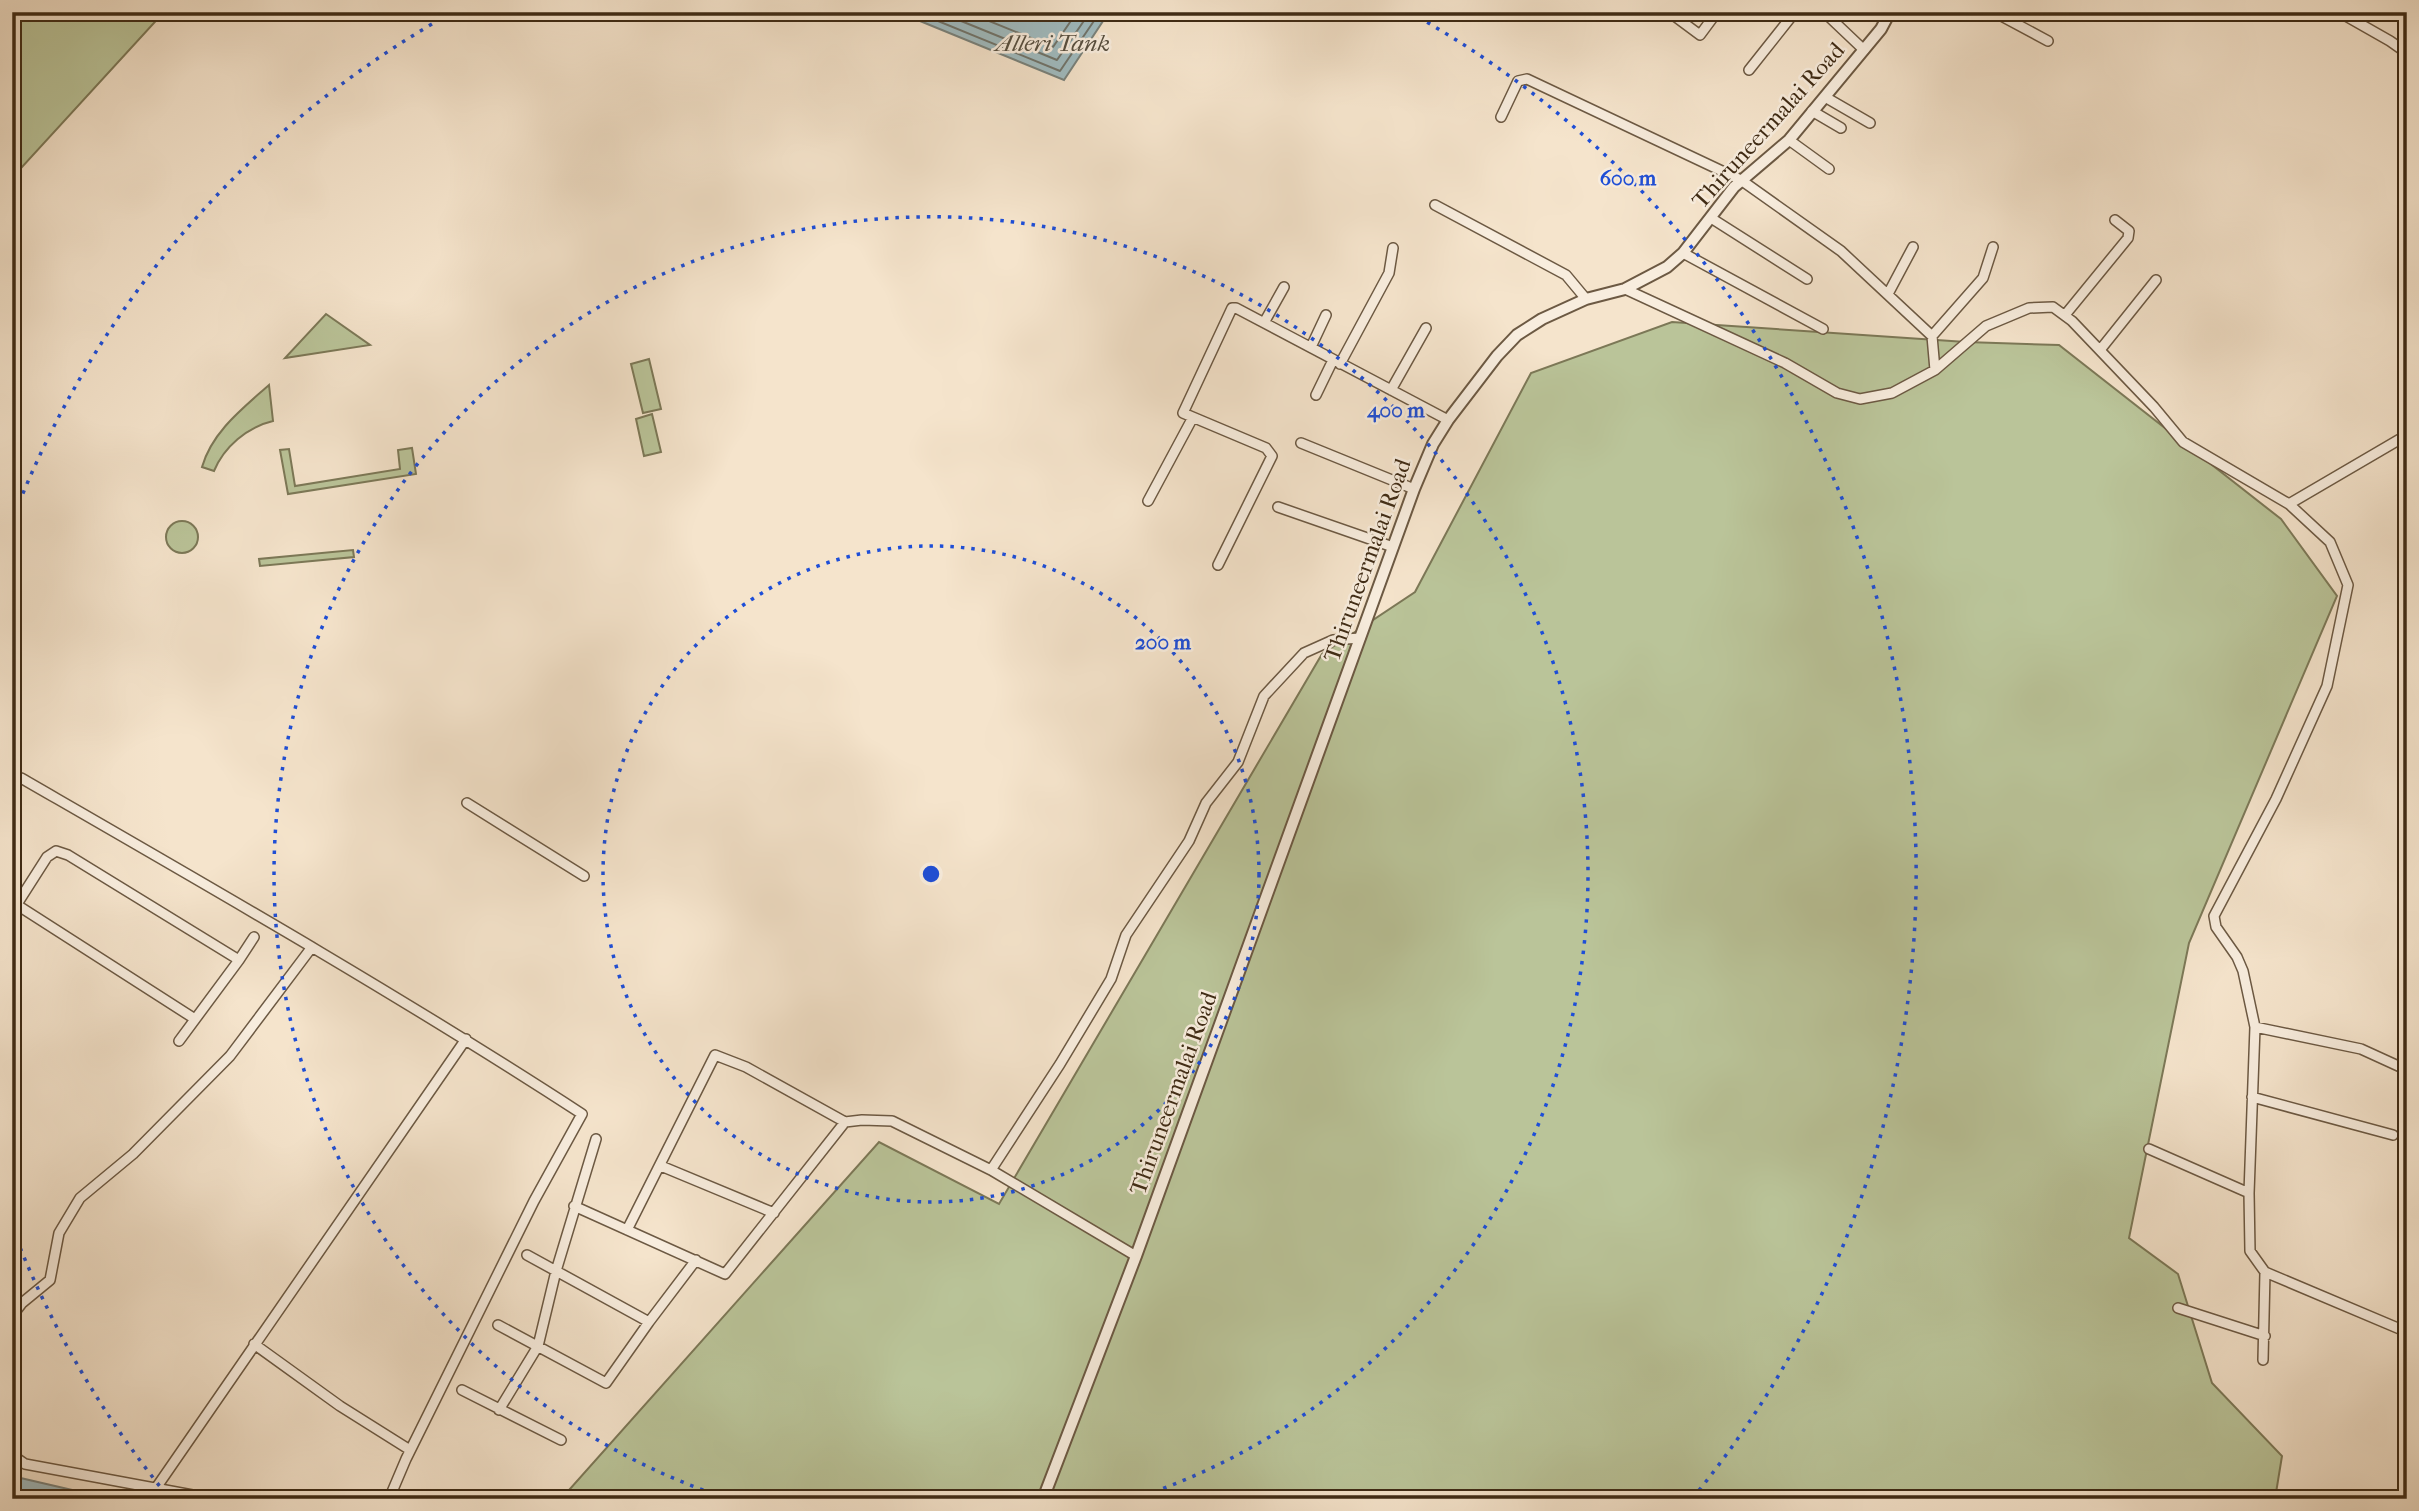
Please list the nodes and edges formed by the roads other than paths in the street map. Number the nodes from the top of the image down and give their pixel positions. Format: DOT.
graph roads {
  1 [pos="1669,12"];
  2 [pos="1717,12"];
  3 [pos="1795,12"];
  4 [pos="1824,12"];
  5 [pos="1890,12"];
  6 [pos="1994,12"];
  7 [pos="2339,12"];
  8 [pos="2048,41"];
  9 [pos="1864,50"];
  10 [pos="2407,53"];
  11 [pos="1749,70"];
  12 [pos="1825,97"];
  13 [pos="1812,111"];
  14 [pos="1501,117"];
  15 [pos="1870,123"];
  16 [pos="1841,128"];
  17 [pos="1789,140"];
  18 [pos="1829,169"];
  19 [pos="1741,180"];
  20 [pos="1435,205"];
  21 [pos="1711,218"];
  22 [pos="2115,220"];
  23 [pos="1913,247"];
  24 [pos="1993,247"];
  25 [pos="1393,248"];
  26 [pos="1683,253"];
  27 [pos="1807,279"];
  28 [pos="2156,280"];
  29 [pos="1284,287"];
  30 [pos="1625,289"];
  31 [pos="1888,293"];
  32 [pos="1586,299"];
  33 [pos="1326,315"];
  34 [pos="2065,315"];
  35 [pos="1265,321"];
  36 [pos="1426,328"];
  37 [pos="1824,329"];
  38 [pos="1932,336"];
  39 [pos="1311,347"];
  40 [pos="2099,350"];
  41 [pos="1337,362"];
  42 [pos="1935,370"];
  43 [pos="1391,390"];
  44 [pos="1316,394"];
  45 [pos="1192,419"];
  46 [pos="1448,420"];
  47 [pos="2407,435"];
  48 [pos="1301,443"];
  49 [pos="1414,489"];
  50 [pos="1148,501"];
  51 [pos="2289,504"];
  52 [pos="1278,507"];
  53 [pos="1393,548"];
  54 [pos="1218,565"];
  55 [pos="1360,638"];
  56 [pos="21,778"];
  57 [pos="467,803"];
  58 [pos="584,876"];
  59 [pos="14,903"];
  60 [pos="254,937"];
  61 [pos="312,947"];
  62 [pos="239,960"];
  63 [pos="195,1019"];
  64 [pos="2255,1027"];
  65 [pos="466,1039"];
  66 [pos="179,1041"];
  67 [pos="2407,1070"];
  68 [pos="2252,1097"];
  69 [pos="845,1122"];
  70 [pos="2393,1135"];
  71 [pos="596,1139"];
  72 [pos="2149,1149"];
  73 [pos="661,1166"];
  74 [pos="991,1170"];
  75 [pos="2249,1193"];
  76 [pos="574,1206"];
  77 [pos="774,1213"];
  78 [pos="627,1230"];
  79 [pos="527,1255"];
  80 [pos="1136,1256"];
  81 [pos="695,1260"];
  82 [pos="556,1271"];
  83 [pos="2266,1272"];
  84 [pos="2178,1308"];
  85 [pos="12,1316"];
  86 [pos="649,1322"];
  87 [pos="498,1325"];
  88 [pos="2407,1332"];
  89 [pos="2265,1336"];
  90 [pos="254,1344"];
  91 [pos="538,1346"];
  92 [pos="2263,1360"];
  93 [pos="462,1390"];
  94 [pos="499,1410"];
  95 [pos="561,1440"];
  96 [pos="410,1450"];
  97 [pos="12,1455"];
  98 [pos="156,1488"];
  99 [pos="214,1499"];
  100 [pos="389,1499"];
  101 [pos="1043,1499"];
  1 -- 2 [label="street"];
  3 -- 11 [label="street"];
  4 -- 9 [label="street"];
  5 -- 9 [label="street, Thiruneermalai Road"];
  6 -- 8 [label="street"];
  7 -- 10 [label="street"];
  9 -- 12 [label="street, Thiruneermalai Road"];
  12 -- 13 [label="street, Thiruneermalai Road"];
  12 -- 15 [label="street"];
  13 -- 16 [label="street"];
  13 -- 17 [label="street, Thiruneermalai Road"];
  14 -- 19 [label="street"];
  17 -- 18 [label="street"];
  17 -- 19 [label="street, Thiruneermalai Road"];
  19 -- 21 [label="street, Thiruneermalai Road"];
  19 -- 31 [label="street"];
  20 -- 32 [label="street"];
  21 -- 26 [label="street, Thiruneermalai Road"];
  21 -- 27 [label="street"];
  22 -- 34 [label="street"];
  23 -- 31 [label="street"];
  24 -- 38 [label="street"];
  25 -- 41 [label="street"];
  26 -- 30 [label="street, Thiruneermalai Road"];
  26 -- 37 [label="street"];
  28 -- 40 [label="street"];
  29 -- 35 [label="street"];
  30 -- 32 [label="street, Thiruneermalai Road"];
  30 -- 42 [label="street"];
  31 -- 38 [label="street"];
  32 -- 46 [label="street, Thiruneermalai Road"];
  33 -- 39 [label="street"];
  34 -- 40 [label="street"];
  34 -- 42 [label="street"];
  35 -- 39 [label="street"];
  35 -- 45 [label="street"];
  36 -- 43 [label="street"];
  38 -- 42 [label="street"];
  39 -- 41 [label="street"];
  40 -- 51 [label="street"];
  41 -- 43 [label="street"];
  41 -- 44 [label="street"];
  43 -- 46 [label="street"];
  45 -- 50 [label="street"];
  45 -- 54 [label="street"];
  46 -- 49 [label="street, Thiruneermalai Road"];
  47 -- 51 [label="street"];
  48 -- 49 [label="street"];
  49 -- 53 [label="street, Thiruneermalai Road"];
  51 -- 64 [label="street"];
  52 -- 53 [label="street"];
  53 -- 55 [label="street, Thiruneermalai Road"];
  55 -- 74 [label="street"];
  55 -- 80 [label="street, Thiruneermalai Road"];
  56 -- 61 [label="street"];
  57 -- 58 [label="street"];
  59 -- 62 [label="street"];
  59 -- 63 [label="street"];
  60 -- 62 [label="street"];
  61 -- 65 [label="street"];
  61 -- 85 [label="street"];
  62 -- 63 [label="street"];
  63 -- 66 [label="street"];
  64 -- 67 [label="street"];
  64 -- 68 [label="street"];
  65 -- 90 [label="street"];
  65 -- 96 [label="street"];
  68 -- 70 [label="street"];
  68 -- 75 [label="street"];
  69 -- 73 [label="street"];
  69 -- 74 [label="street"];
  69 -- 77 [label="street"];
  71 -- 76 [label="street"];
  72 -- 75 [label="street"];
  73 -- 77 [label="street"];
  73 -- 78 [label="street"];
  74 -- 80 [label="street"];
  75 -- 83 [label="street"];
  76 -- 78 [label="street"];
  76 -- 82 [label="street"];
  77 -- 81 [label="street"];
  78 -- 81 [label="street"];
  79 -- 82 [label="street"];
  80 -- 101 [label="street, Thiruneermalai Road"];
  81 -- 86 [label="street"];
  82 -- 86 [label="street"];
  82 -- 91 [label="street"];
  83 -- 88 [label="street"];
  83 -- 89 [label="street"];
  84 -- 89 [label="street"];
  86 -- 91 [label="street"];
  87 -- 91 [label="street"];
  89 -- 92 [label="street"];
  90 -- 96 [label="street"];
  90 -- 98 [label="street"];
  91 -- 94 [label="street"];
  93 -- 94 [label="street"];
  94 -- 95 [label="street"];
  96 -- 100 [label="street"];
  97 -- 98 [label="street"];
  98 -- 99 [label="street"];
}
